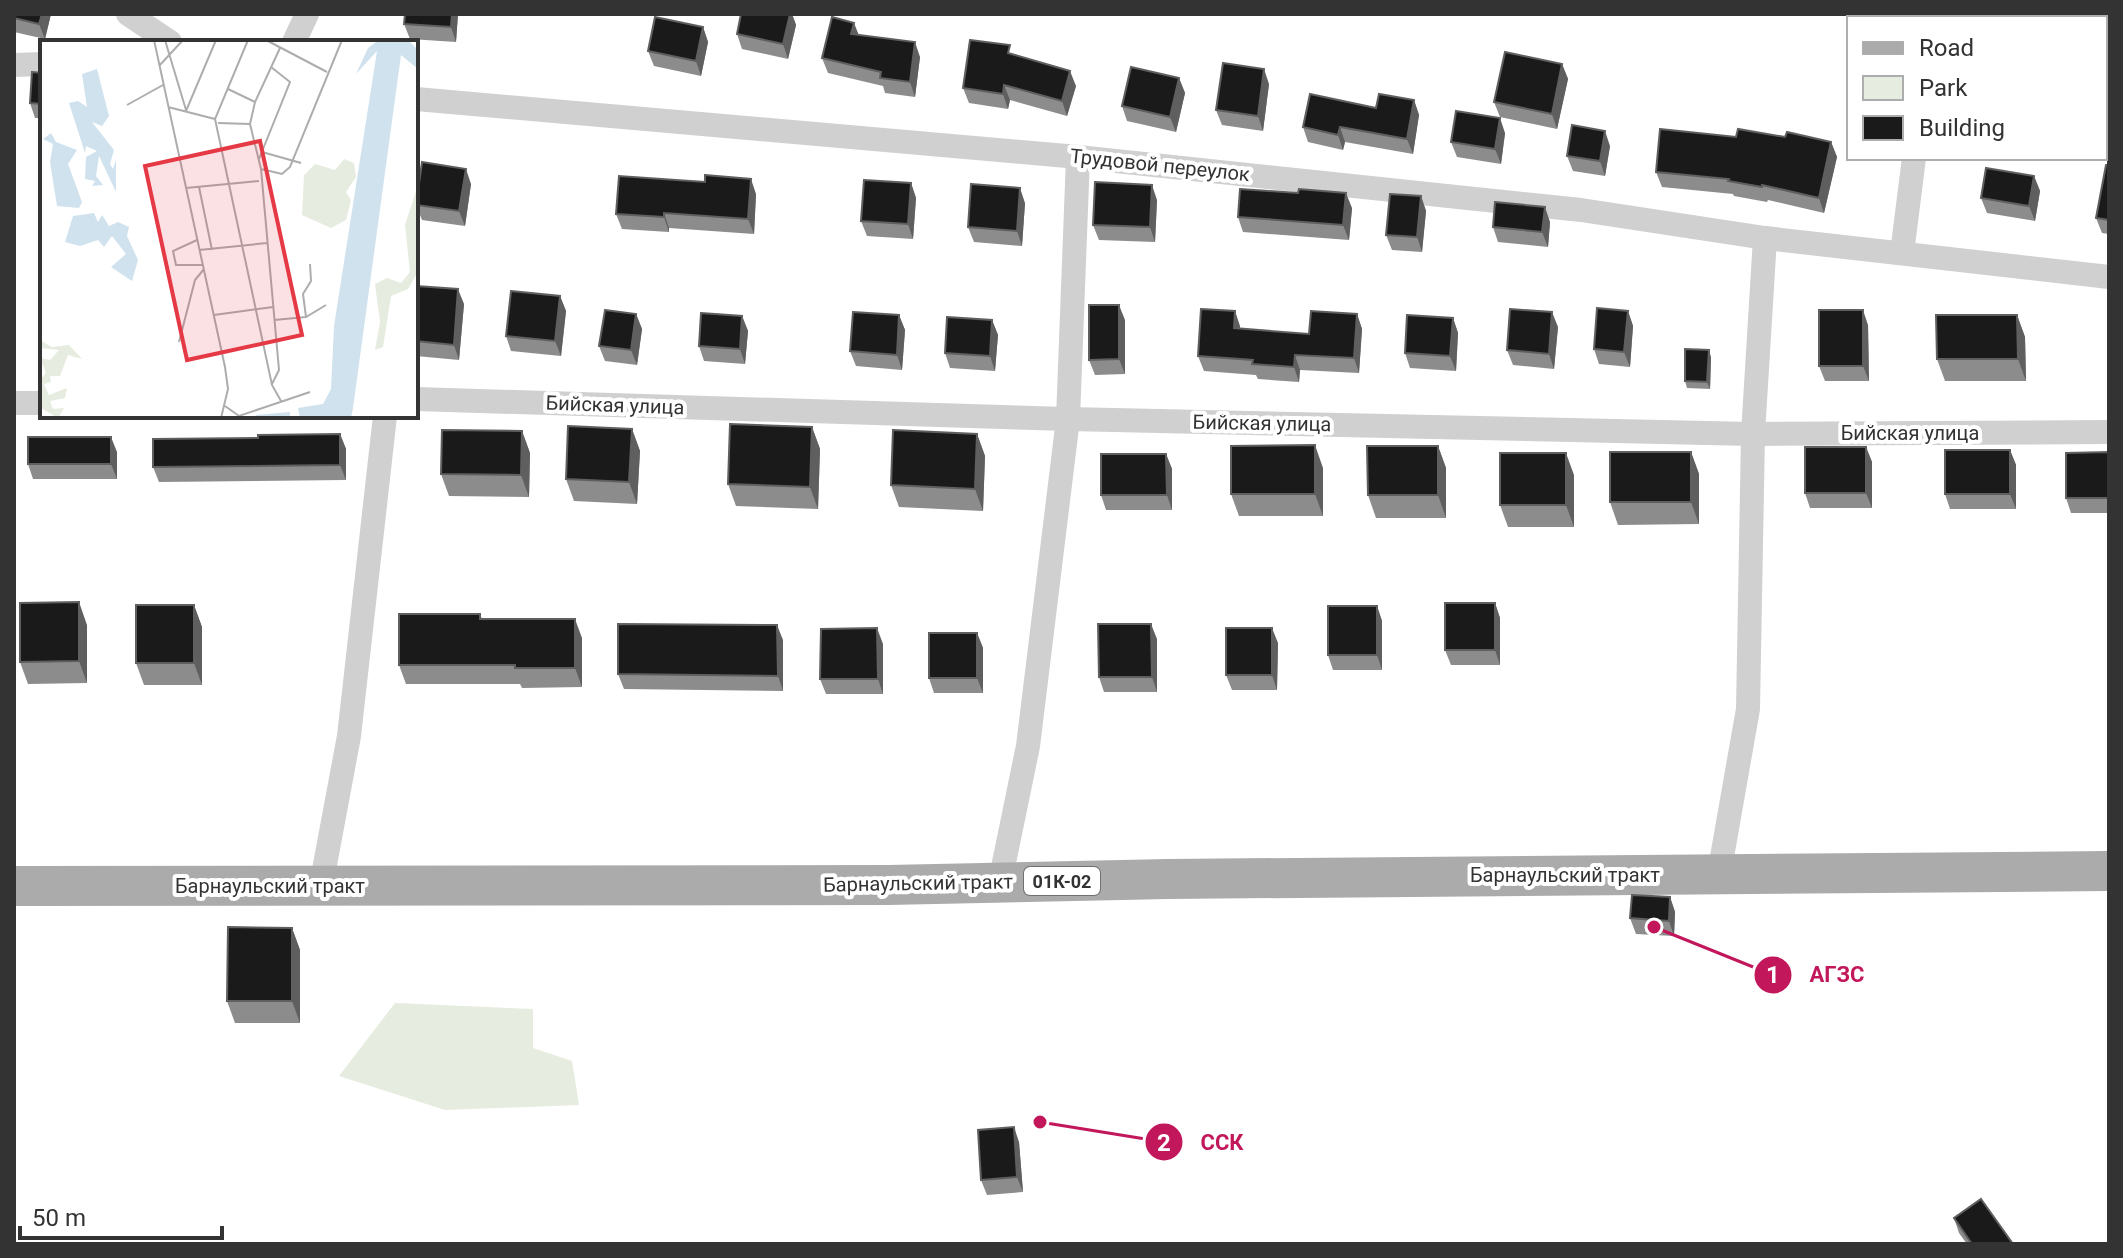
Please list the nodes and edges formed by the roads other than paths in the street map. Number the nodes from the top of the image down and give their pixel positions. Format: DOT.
graph roads {
  1 [pos="128,14"];
  2 [pos="307,14"];
  3 [pos="167,40"];
  4 [pos="295,40"];
  5 [pos="40,64"];
  6 [pos="14,65"];
  7 [pos="418,99"];
  8 [pos="1078,157"];
  9 [pos="1914,160"];
  10 [pos="1765,238"];
  11 [pos="1902,253"];
  12 [pos="2109,277"];
  13 [pos="418,399"];
  14 [pos="14,403"];
  15 [pos="40,403"];
  16 [pos="385,418"];
  17 [pos="1068,419"];
  18 [pos="2109,432"];
  19 [pos="1753,434"];
  20 [pos="2109,871"];
  21 [pos="1719,874"];
  22 [pos="1000,882"];
  23 [pos="14,886"];
  24 [pos="321,886"];
  1 -- 3 [label="street"];
  2 -- 4 [label="street"];
  5 -- 6 [label="street"];
  7 -- 8 [label="street, Трудовой переулок"];
  8 -- 10 [label="street, Трудовой переулок"];
  8 -- 17 [label="street"];
  9 -- 11 [label="street"];
  10 -- 11 [label="street, Трудовой переулок"];
  10 -- 19 [label="street"];
  11 -- 12 [label="street, Трудовой переулок"];
  13 -- 17 [label="street, Бийская улица"];
  14 -- 15 [label="street"];
  16 -- 24 [label="street"];
  17 -- 19 [label="street, Бийская улица"];
  17 -- 22 [label="street"];
  18 -- 19 [label="street, Бийская улица"];
  19 -- 21 [label="street"];
  20 -- 21 [label="main road, Барнаульский тракт / 01К-02"];
  21 -- 22 [label="main road, Барнаульский тракт / 01К-02"];
  22 -- 24 [label="main road, Барнаульский тракт / 01К-02"];
  23 -- 24 [label="main road, Барнаульский тракт / 01К-02"];
}
